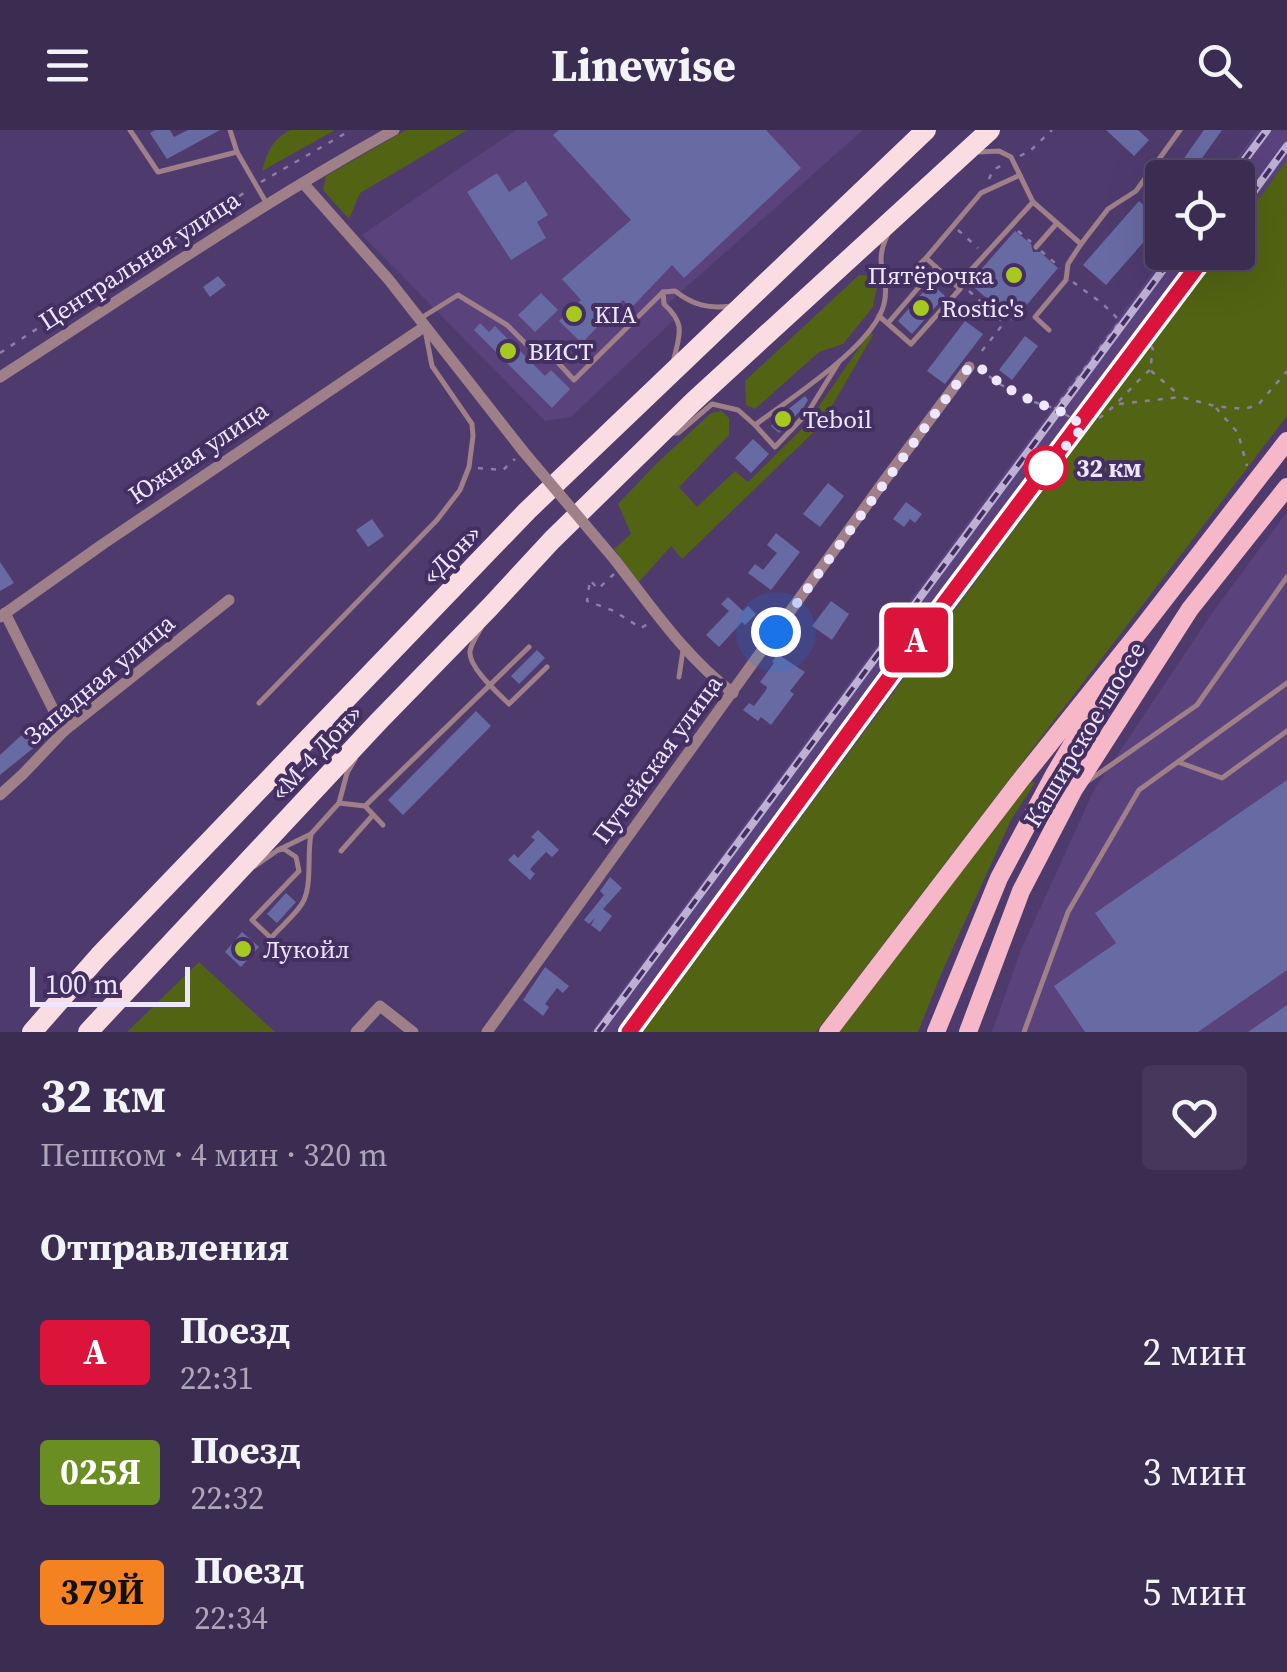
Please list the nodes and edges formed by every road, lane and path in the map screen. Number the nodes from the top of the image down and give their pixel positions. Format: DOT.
graph roads {
  1 [pos="130,130"];
  2 [pos="230,130"];
  3 [pos="351,130"];
  4 [pos="394,130"];
  5 [pos="926,130"];
  6 [pos="990,130"];
  7 [pos="1000,130"];
  8 [pos="1180,130"];
  9 [pos="236,152"];
  10 [pos="964,153"];
  11 [pos="1020,175"];
  12 [pos="302,183"];
  13 [pos="257,184"];
  14 [pos="1033,202"];
  15 [pos="267,204"];
  16 [pos="895,216"];
  17 [pos="1057,223"];
  18 [pos="953,226"];
  19 [pos="1014,228"];
  20 [pos="1081,244"];
  21 [pos="1036,247"];
  22 [pos="985,255"];
  23 [pos="926,258"];
  24 [pos="936,267"];
  25 [pos="1066,275"];
  26 [pos="884,276"];
  27 [pos="963,288"];
  28 [pos="663,292"];
  29 [pos="748,300"];
  30 [pos="880,316"];
  31 [pos="888,322"];
  32 [pos="422,323"];
  33 [pos="1049,330"];
  34 [pos="1151,346"];
  35 [pos="0,352"];
  36 [pos="841,359"];
  37 [pos="969,367"];
  38 [pos="1150,370"];
  39 [pos="1287,371"];
  40 [pos="670,374"];
  41 [pos="0,376"];
  42 [pos="1181,396"];
  43 [pos="1118,404"];
  44 [pos="1215,406"];
  45 [pos="1055,408"];
  46 [pos="754,425"];
  47 [pos="1084,426"];
  48 [pos="661,433"];
  49 [pos="1077,434"];
  50 [pos="1287,441"];
  51 [pos="520,455"];
  52 [pos="1247,466"];
  53 [pos="469,467"];
  54 [pos="1287,487"];
  55 [pos="615,566"];
  56 [pos="1287,576"];
  57 [pos="229,600"];
  58 [pos="490,608"];
  59 [pos="3,615"];
  60 [pos="660,617"];
  61 [pos="1139,632"];
  62 [pos="529,647"];
  63 [pos="684,647"];
  64 [pos="546,668"];
  65 [pos="679,677"];
  66 [pos="1287,684"];
  67 [pos="490,685"];
  68 [pos="732,693"];
  69 [pos="259,703"];
  70 [pos="378,722"];
  71 [pos="64,731"];
  72 [pos="1287,731"];
  73 [pos="1178,762"];
  74 [pos="1074,791"];
  75 [pos="0,795"];
  76 [pos="339,804"];
  77 [pos="365,806"];
  78 [pos="373,815"];
  79 [pos="383,825"];
  80 [pos="311,834"];
  81 [pos="278,850"];
  82 [pos="341,851"];
  83 [pos="222,889"];
  84 [pos="32,1032"];
  85 [pos="88,1032"];
  86 [pos="356,1032"];
  87 [pos="413,1032"];
  88 [pos="487,1032"];
  89 [pos="828,1032"];
  90 [pos="936,1032"];
  91 [pos="968,1032"];
  92 [pos="1024,1032"];
  1 -- 9 [label="lane"];
  2 -- 9 [label="lane"];
  3 -- 13 [label="path"];
  4 -- 12 [label="street, Центральная улица"];
  5 -- 29 [label="highway, «Дон»"];
  6 -- 10 [label="highway"];
  7 -- 10 [label="lane"];
  8 -- 20 [label="lane"];
  9 -- 13 [label="lane"];
  10 -- 11 [label="lane"];
  10 -- 16 [label="highway"];
  11 -- 14 [label="lane"];
  11 -- 18 [label="lane"];
  12 -- 15 [label="street, Центральная улица"];
  12 -- 32 [label="street"];
  13 -- 15 [label="lane"];
  13 -- 35 [label="path"];
  14 -- 17 [label="lane"];
  14 -- 22 [label="lane"];
  15 -- 41 [label="street, Центральная улица"];
  16 -- 26 [label="lane"];
  16 -- 48 [label="highway"];
  17 -- 20 [label="lane"];
  17 -- 21 [label="lane"];
  18 -- 22 [label="path"];
  18 -- 23 [label="lane"];
  19 -- 21 [label="path"];
  20 -- 25 [label="lane"];
  21 -- 25 [label="path"];
  22 -- 27 [label="lane"];
  23 -- 24 [label="lane"];
  23 -- 26 [label="lane"];
  24 -- 27 [label="lane"];
  24 -- 31 [label="lane"];
  25 -- 33 [label="lane"];
  25 -- 45 [label="path"];
  26 -- 30 [label="lane"];
  27 -- 31 [label="lane"];
  27 -- 37 [label="path"];
  28 -- 29 [label="lane"];
  28 -- 32 [label="lane"];
  28 -- 40 [label="lane"];
  29 -- 40 [label="highway, «Дон»"];
  30 -- 31 [label="lane"];
  30 -- 36 [label="lane"];
  32 -- 51 [label="street"];
  32 -- 53 [label="lane"];
  32 -- 59 [label="street, Южная улица"];
  34 -- 38 [label="path"];
  36 -- 46 [label="lane"];
  36 -- 46 [label="lane"];
  37 -- 45 [label="path"];
  37 -- 68 [label="street, Путейская улица"];
  38 -- 42 [label="path"];
  38 -- 43 [label="path"];
  39 -- 44 [label="path"];
  40 -- 84 [label="highway, «Дон»"];
  42 -- 43 [label="path"];
  42 -- 44 [label="path"];
  43 -- 47 [label="path"];
  44 -- 52 [label="path"];
  45 -- 47 [label="path"];
  46 -- 48 [label="lane"];
  47 -- 49 [label="path"];
  48 -- 58 [label="highway, «М-4 Дон»"];
  50 -- 61 [label="main road"];
  51 -- 53 [label="path"];
  51 -- 55 [label="street, bridge"];
  53 -- 69 [label="lane"];
  54 -- 74 [label="main road, Каширское шоссе"];
  55 -- 60 [label="street"];
  55 -- 60 [label="path"];
  56 -- 74 [label="lane"];
  57 -- 71 [label="street, Западная улица"];
  58 -- 67 [label="lane"];
  58 -- 70 [label="highway, «М-4 Дон»"];
  59 -- 71 [label="street"];
  60 -- 63 [label="street"];
  61 -- 89 [label="main road"];
  61 -- 90 [label="main road, Каширское шоссе"];
  62 -- 67 [label="lane"];
  63 -- 65 [label="lane"];
  63 -- 68 [label="street"];
  64 -- 67 [label="lane"];
  66 -- 73 [label="lane"];
  67 -- 77 [label="lane"];
  68 -- 88 [label="street, Путейская улица"];
  70 -- 76 [label="lane"];
  70 -- 83 [label="highway, «М-4 Дон»"];
  71 -- 75 [label="street, Западная улица"];
  72 -- 73 [label="lane"];
  73 -- 92 [label="lane"];
  74 -- 91 [label="main road, Каширское шоссе"];
  76 -- 77 [label="lane"];
  76 -- 80 [label="lane"];
  77 -- 78 [label="lane"];
  78 -- 79 [label="lane"];
  78 -- 82 [label="lane"];
  80 -- 81 [label="lane"];
  80 -- 81 [label="lane"];
  81 -- 83 [label="lane"];
  83 -- 85 [label="highway, «М-4 Дон»"];
  86 -- 87 [label="street"];
}
